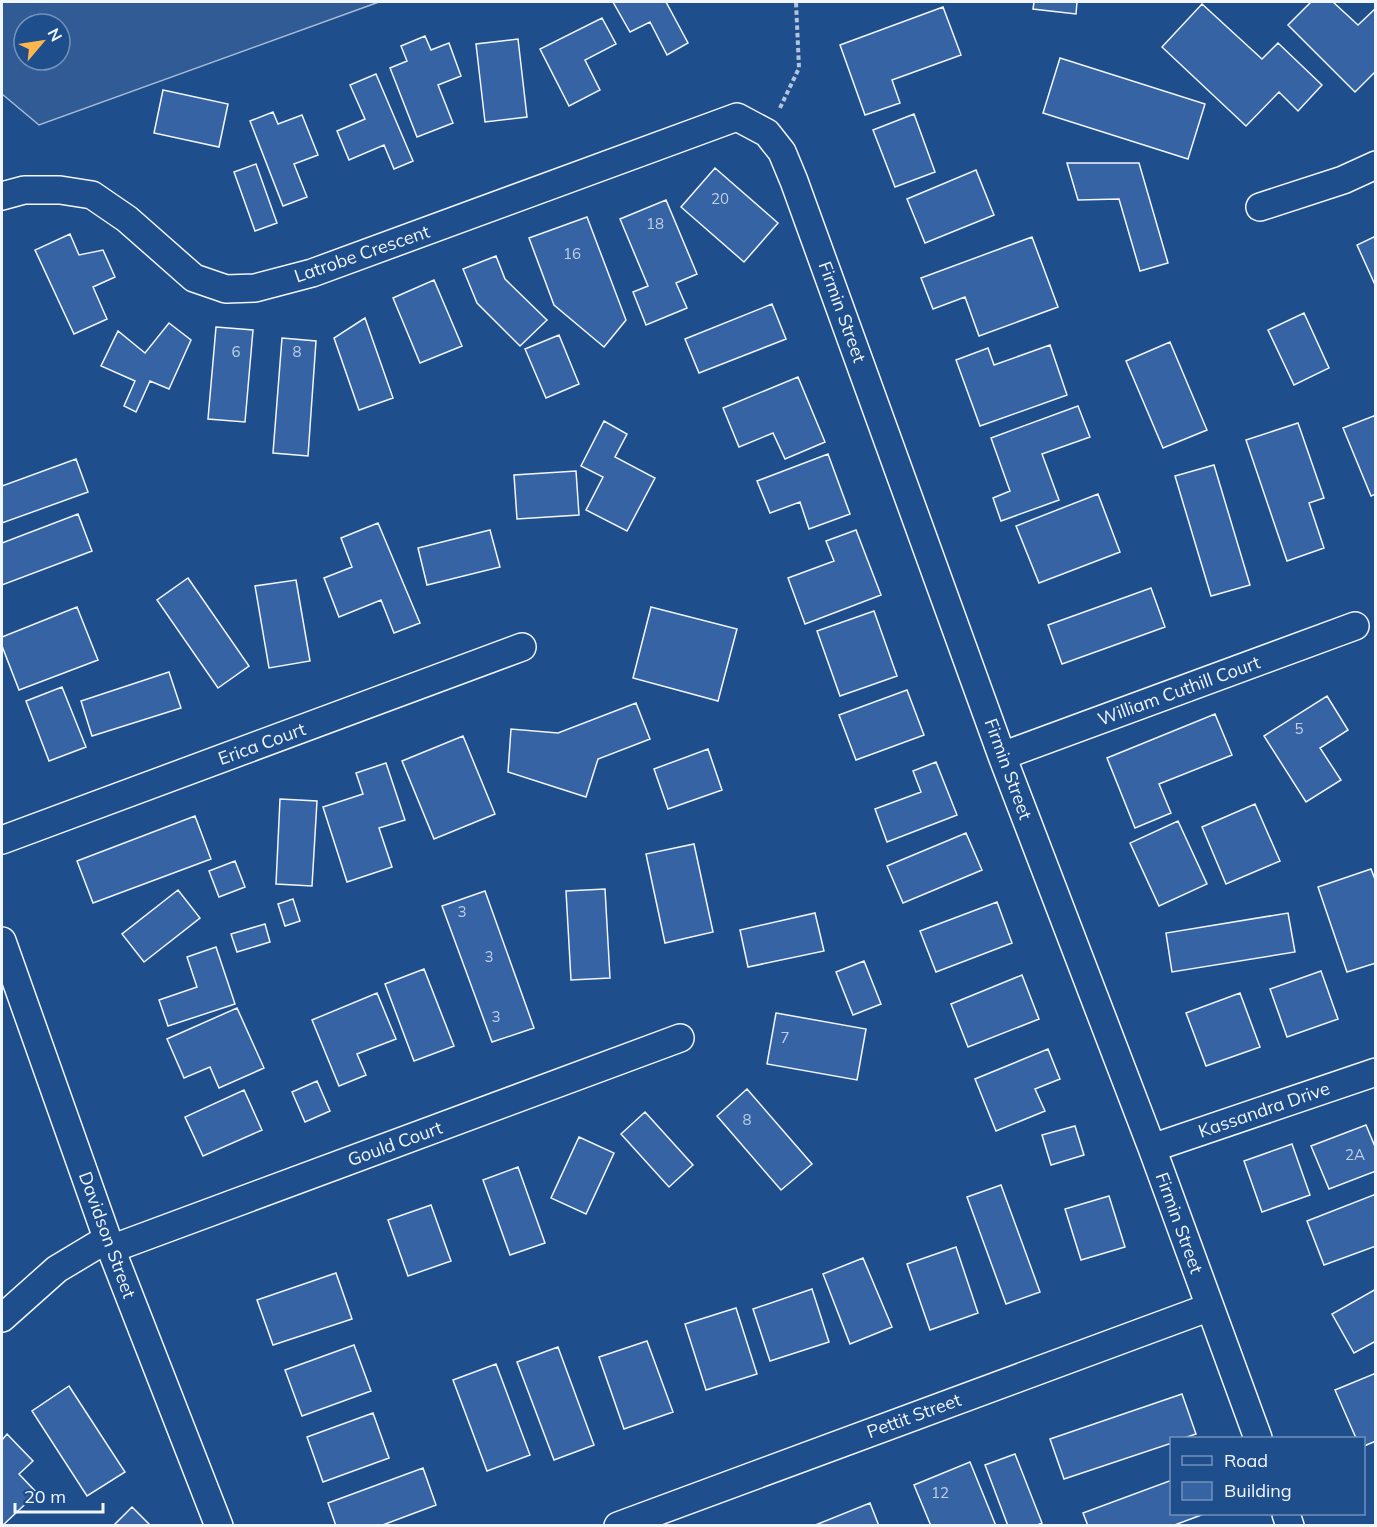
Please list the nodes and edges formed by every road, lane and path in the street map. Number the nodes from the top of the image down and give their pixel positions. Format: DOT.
graph roads {
  1 [pos="796,2"];
  2 [pos="737,117"];
  3 [pos="767,133"];
  4 [pos="1376,165"];
  5 [pos="2,196"];
  6 [pos="1260,207"];
  7 [pos="1355,626"];
  8 [pos="522,647"];
  9 [pos="1002,756"];
  10 [pos="2,840"];
  11 [pos="2,941"];
  12 [pos="680,1038"];
  13 [pos="1376,1072"];
  14 [pos="1152,1148"];
  15 [pos="109,1244"];
  16 [pos="1210,1307"];
  17 [pos="2,1318"];
  18 [pos="1258,1437"];
  19 [pos="219,1526"];
  20 [pos="618,1526"];
  1 -- 3 [label="path"];
  2 -- 3 [label="street, Firmin Street"];
  2 -- 5 [label="street, Latrobe Crescent"];
  3 -- 9 [label="street, Firmin Street"];
  4 -- 6 [label="street"];
  7 -- 9 [label="street, William Cuthill Court"];
  8 -- 10 [label="street, Erica Court"];
  9 -- 14 [label="street, Firmin Street"];
  11 -- 15 [label="street, Davidson Street"];
  12 -- 15 [label="street, Gould Court"];
  13 -- 14 [label="street, Kassandra Drive"];
  14 -- 16 [label="street, Firmin Street"];
  15 -- 17 [label="street, Gould Court"];
  15 -- 19 [label="street, Davidson Street"];
  16 -- 18 [label="street, Firmin Street"];
  16 -- 20 [label="street, Pettit Street"];
}
